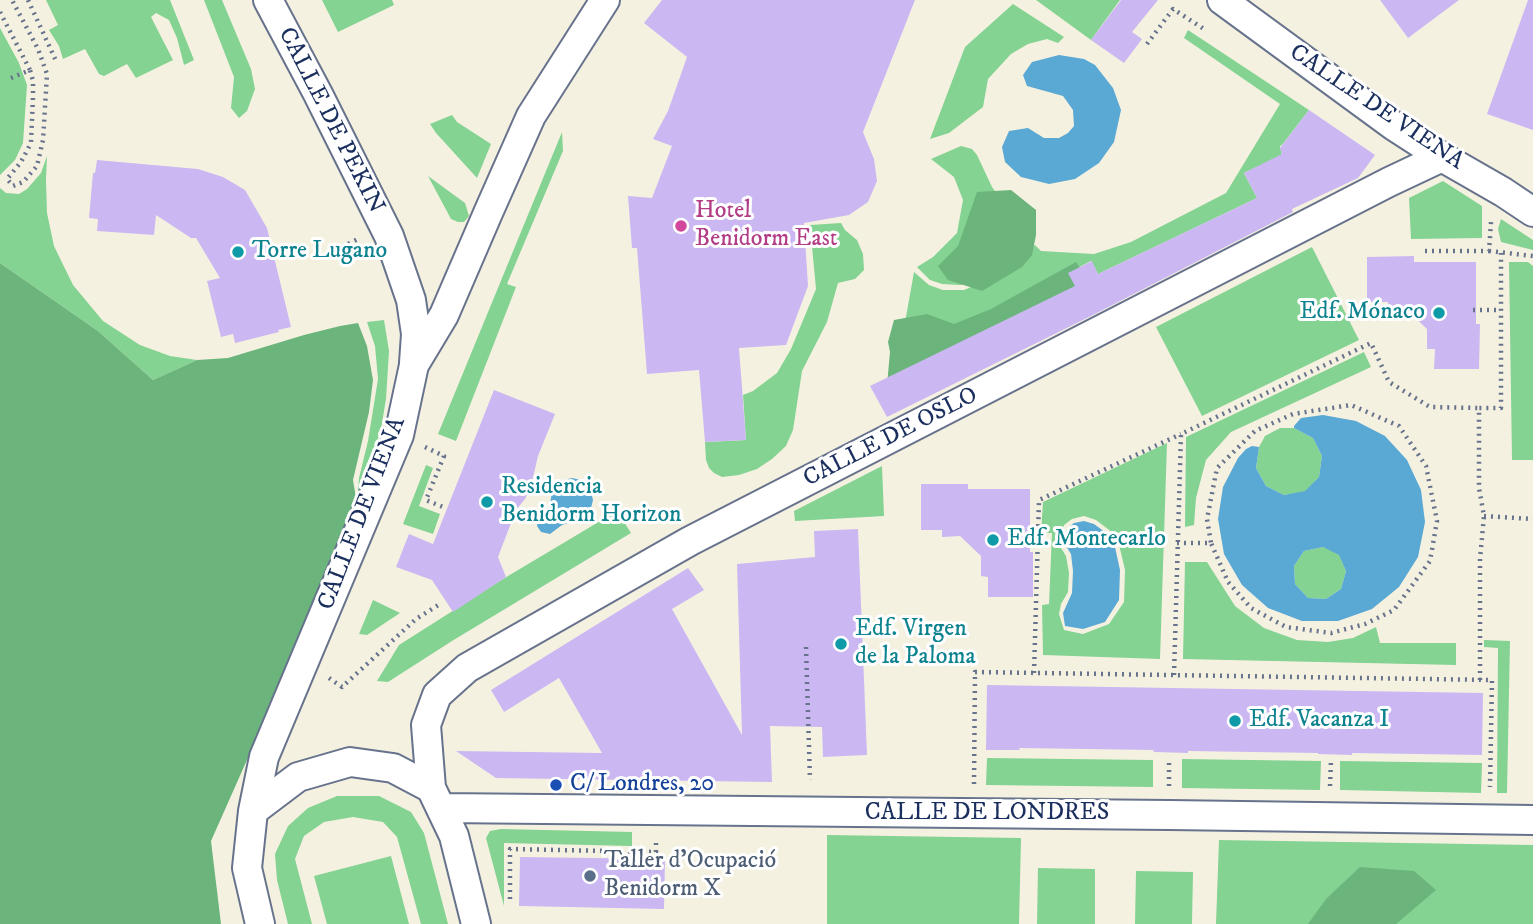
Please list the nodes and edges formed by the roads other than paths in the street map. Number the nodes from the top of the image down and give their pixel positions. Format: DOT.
graph roads {
  1 [pos="268,0"];
  2 [pos="605,0"];
  3 [pos="1222,0"];
  4 [pos="1442,157"];
  5 [pos="1533,212"];
  6 [pos="414,365"];
  7 [pos="436,798"];
  8 [pos="253,811"];
  9 [pos="1533,820"];
  10 [pos="260,924"];
  11 [pos="476,924"];
  1 -- 6 [label="street, CALLE DE PEKIN"];
  2 -- 6 [label="street, CALLE DE VIENA"];
  3 -- 4 [label="street, CALLE DE VIENA"];
  4 -- 5 [label="street, CALLE DE VIENA"];
  4 -- 7 [label="street, CALLE DE OSLO"];
  6 -- 8 [label="street, CALLE DE VIENA"];
  7 -- 8 [label="street"];
  7 -- 9 [label="street, CALLE DE LONDRES"];
  7 -- 11 [label="street, CALLE DE OSLO"];
  8 -- 10 [label="street, CALLE DE VIENA"];
}
